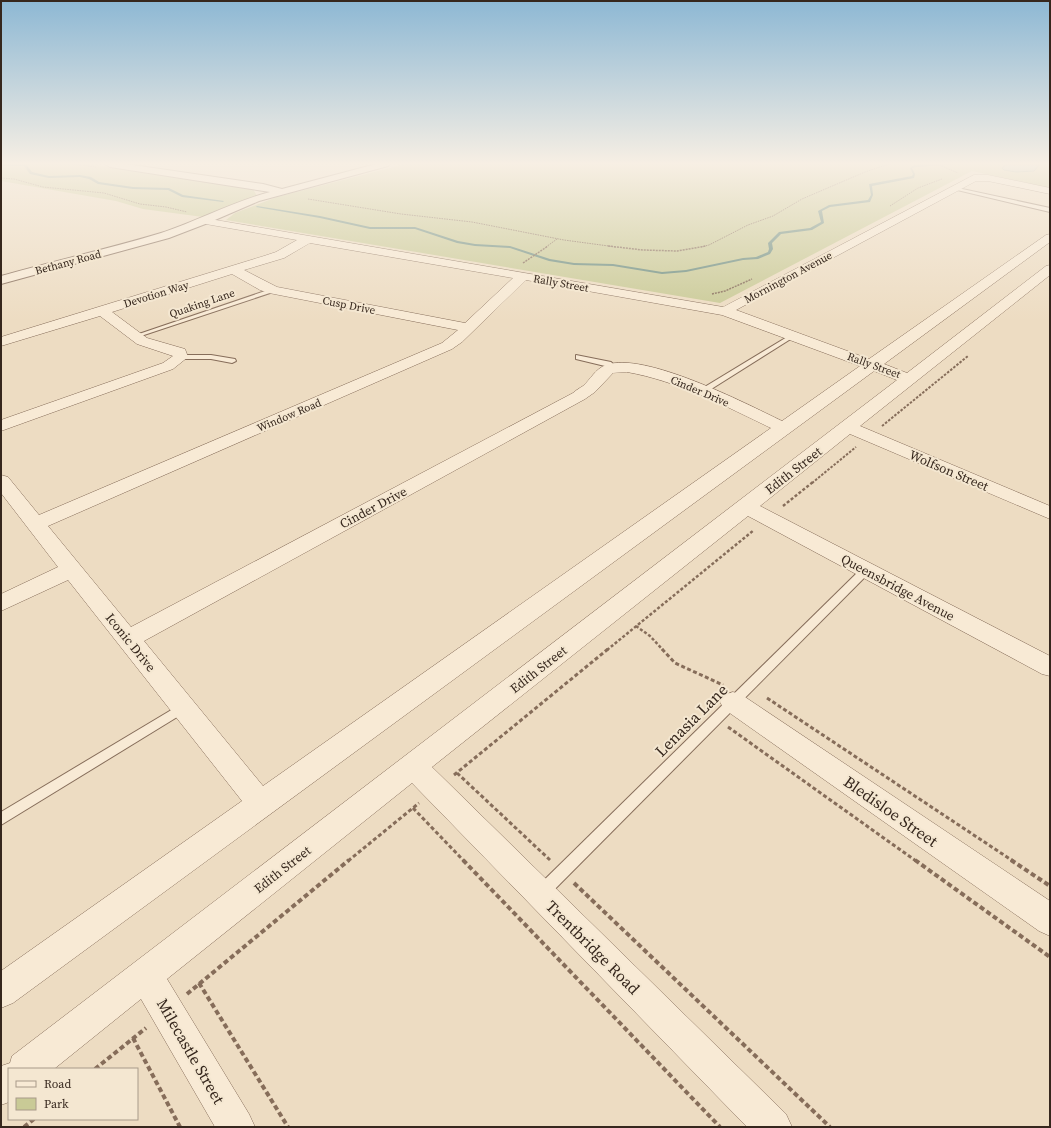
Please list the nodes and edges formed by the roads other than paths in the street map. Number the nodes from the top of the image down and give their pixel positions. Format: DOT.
graph roads {
  1 [pos="214,217"];
  2 [pos="901,217"];
  3 [pos="208,219"];
  4 [pos="1050,237"];
  5 [pos="308,239"];
  6 [pos="234,270"];
  7 [pos="521,271"];
  8 [pos="1049,271"];
  9 [pos="1,280"];
  10 [pos="274,290"];
  11 [pos="102,311"];
  12 [pos="725,311"];
  13 [pos="468,328"];
  14 [pos="136,336"];
  15 [pos="794,336"];
  16 [pos="1,342"];
  17 [pos="181,357"];
  18 [pos="580,357"];
  19 [pos="232,362"];
  20 [pos="872,364"];
  21 [pos="613,368"];
  22 [pos="910,379"];
  23 [pos="702,391"];
  24 [pos="1,426"];
  25 [pos="784,428"];
  26 [pos="859,431"];
  27 [pos="1,481"];
  28 [pos="746,508"];
  29 [pos="1050,512"];
  30 [pos="36,524"];
  31 [pos="72,569"];
  32 [pos="866,570"];
  33 [pos="1,603"];
  34 [pos="128,639"];
  35 [pos="1050,667"];
  36 [pos="735,700"];
  37 [pos="184,708"];
  38 [pos="413,766"];
  39 [pos="261,804"];
  40 [pos="1,819"];
  41 [pos="540,894"];
  42 [pos="1050,920"];
  43 [pos="146,975"];
  44 [pos="1,991"];
  45 [pos="26,1068"];
  46 [pos="236,1127"];
  47 [pos="773,1127"];
  1 -- 3 [label="street, Bethany Road"];
  2 -- 12 [label="street, Mornington Avenue"];
  3 -- 5 [label="street, Rally Street"];
  3 -- 9 [label="street, Bethany Road"];
  4 -- 20 [label="street"];
  5 -- 6 [label="street, Devotion Way"];
  5 -- 7 [label="street, Rally Street"];
  6 -- 10 [label="street, Cusp Drive"];
  6 -- 11 [label="street, Devotion Way"];
  7 -- 12 [label="street, Rally Street"];
  7 -- 13 [label="street, Window Road"];
  8 -- 22 [label="street, Edith Street"];
  10 -- 13 [label="street, Cusp Drive"];
  10 -- 14 [label="lane, Quaking Lane"];
  11 -- 14 [label="street"];
  11 -- 16 [label="street, Devotion Way"];
  12 -- 15 [label="street, Rally Street"];
  13 -- 30 [label="street, Window Road"];
  14 -- 17 [label="street"];
  15 -- 20 [label="street, Rally Street"];
  15 -- 23 [label="lane"];
  17 -- 19 [label="lane"];
  17 -- 24 [label="street"];
  18 -- 21 [label="lane, Cinder Drive"];
  20 -- 22 [label="street, Rally Street"];
  20 -- 25 [label="street"];
  21 -- 23 [label="street, Cinder Drive"];
  21 -- 34 [label="street, Cinder Drive"];
  22 -- 26 [label="street, Edith Street"];
  23 -- 25 [label="street, Cinder Drive"];
  25 -- 39 [label="street"];
  26 -- 28 [label="street, Edith Street"];
  26 -- 29 [label="street, Wolfson Street"];
  27 -- 30 [label="street, Iconic Drive"];
  28 -- 32 [label="street, Queensbridge Avenue"];
  28 -- 38 [label="street, Edith Street"];
  30 -- 31 [label="street, Iconic Drive"];
  31 -- 33 [label="street"];
  31 -- 34 [label="street, Iconic Drive"];
  32 -- 35 [label="street, Queensbridge Avenue"];
  32 -- 36 [label="lane, Lenasia Lane"];
  34 -- 37 [label="street, Iconic Drive"];
  36 -- 41 [label="lane, Lenasia Lane"];
  36 -- 42 [label="street, Bledisloe Street"];
  37 -- 39 [label="street, Iconic Drive"];
  37 -- 40 [label="lane"];
  38 -- 41 [label="street, Trentbridge Road"];
  38 -- 43 [label="street, Edith Street"];
  39 -- 44 [label="street"];
  41 -- 47 [label="street, Trentbridge Road"];
  43 -- 45 [label="street, Edith Street"];
  43 -- 46 [label="street, Milecastle Street"];
}
